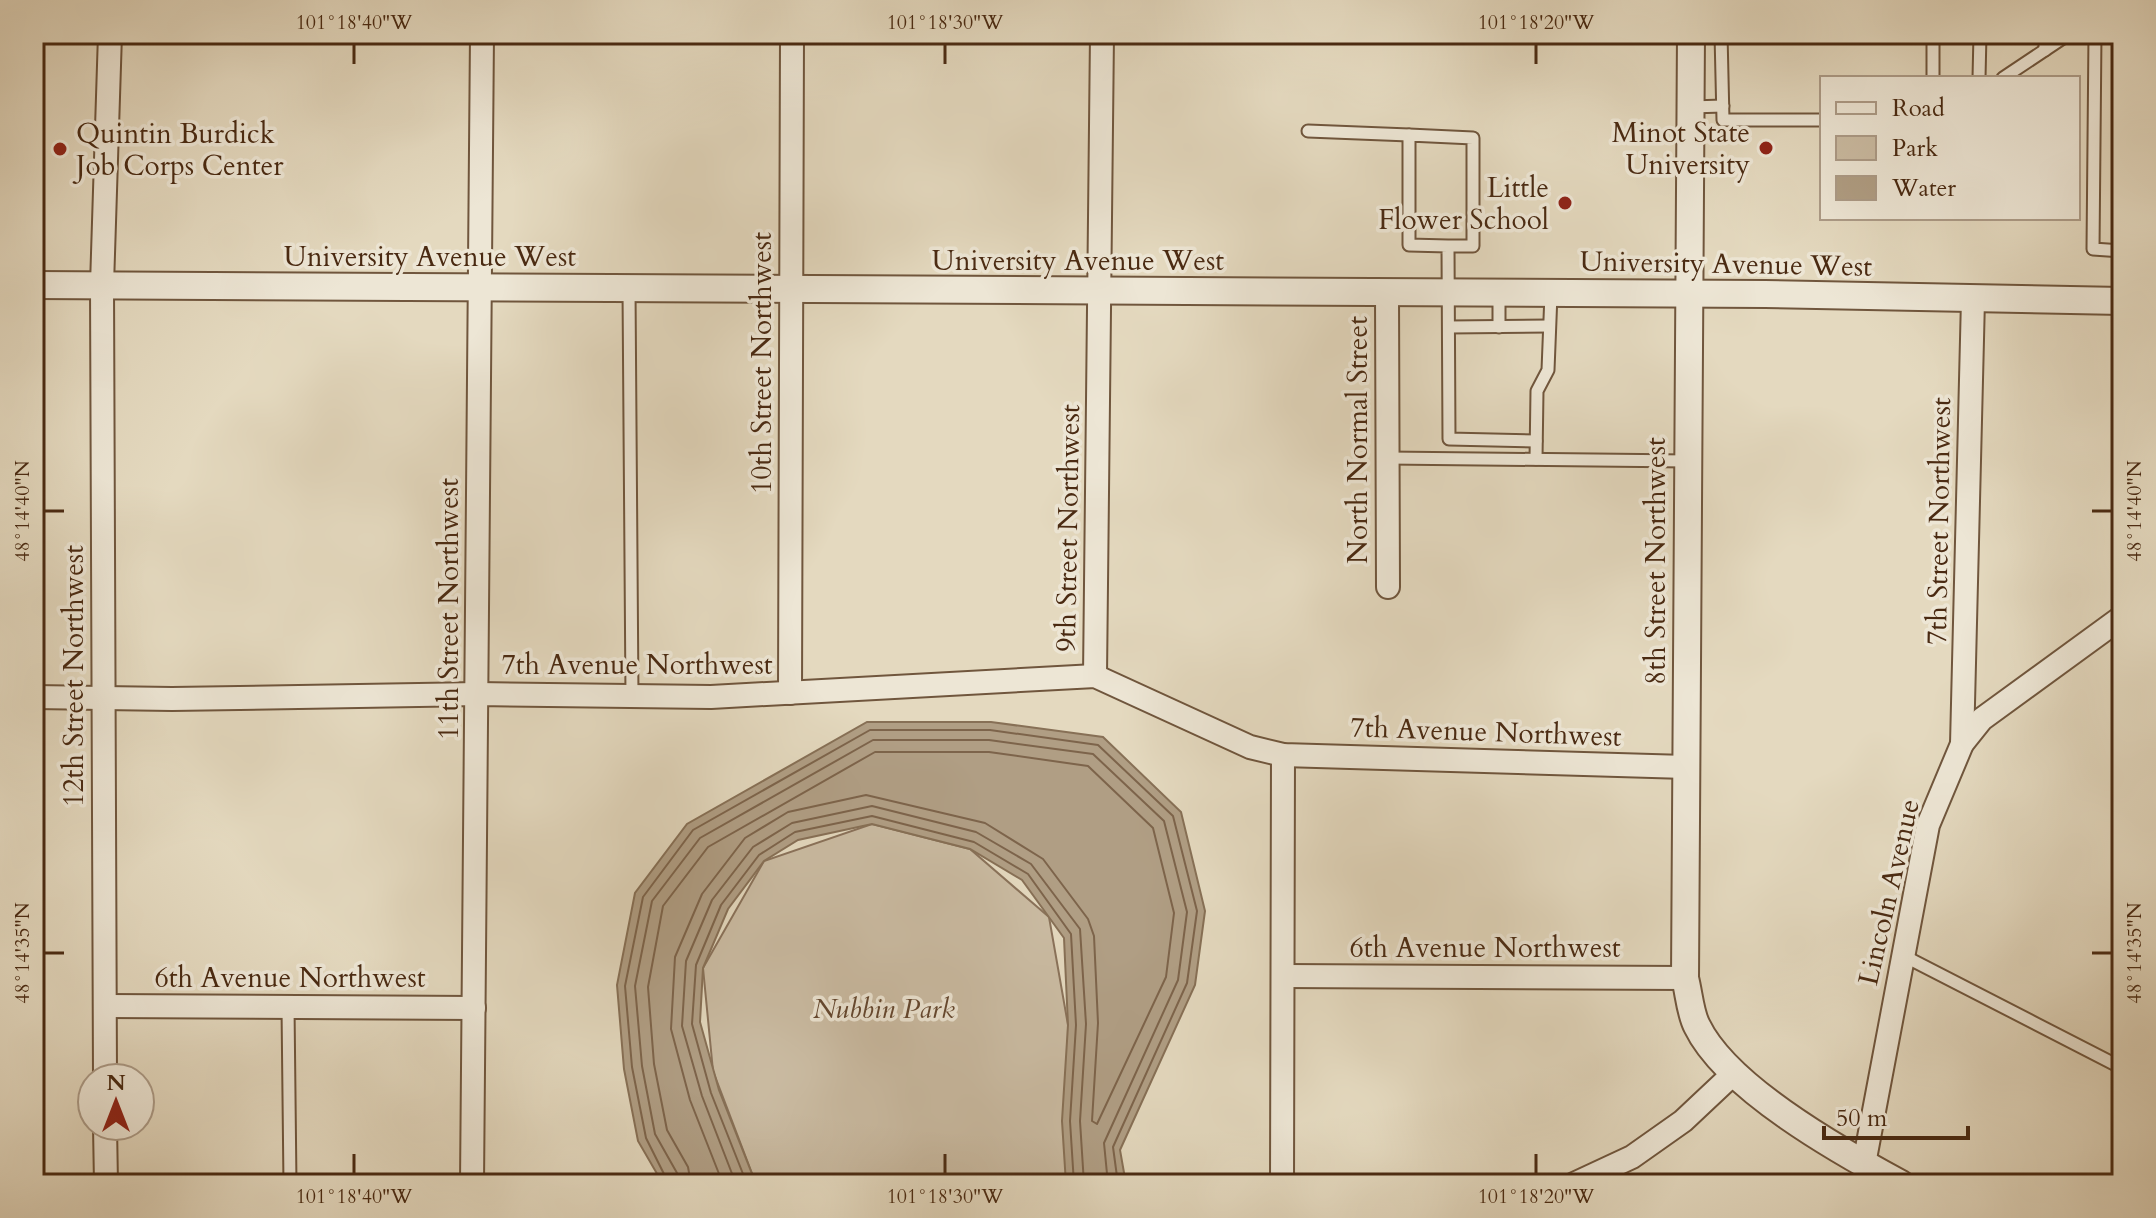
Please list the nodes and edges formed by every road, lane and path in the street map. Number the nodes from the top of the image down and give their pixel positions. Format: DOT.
graph roads {
  1 [pos="110,34"];
  2 [pos="482,34"];
  3 [pos="792,34"];
  4 [pos="1102,34"];
  5 [pos="1721,34"];
  6 [pos="1933,34"];
  7 [pos="1980,34"];
  8 [pos="2045,34"];
  9 [pos="2069,34"];
  10 [pos="2095,34"];
  11 [pos="1690,42"];
  12 [pos="2045,50"];
  13 [pos="1722,51"];
  14 [pos="1933,76"];
  15 [pos="1979,76"];
  16 [pos="2006,76"];
  17 [pos="1723,106"];
  18 [pos="1690,107"];
  19 [pos="1820,120"];
  20 [pos="1308,131"];
  21 [pos="1409,135"];
  22 [pos="1448,246"];
  23 [pos="2122,251"];
  24 [pos="34,285"];
  25 [pos="102,285"];
  26 [pos="479,289"];
  27 [pos="629,289"];
  28 [pos="792,290"];
  29 [pos="1099,292"];
  30 [pos="1689,293"];
  31 [pos="1387,294"];
  32 [pos="1449,294"];
  33 [pos="1499,294"];
  34 [pos="1551,294"];
  35 [pos="1973,299"];
  36 [pos="2122,301"];
  37 [pos="1549,326"];
  38 [pos="1449,327"];
  39 [pos="1499,327"];
  40 [pos="1536,441"];
  41 [pos="1387,458"];
  42 [pos="1536,459"];
  43 [pos="1688,461"];
  44 [pos="1388,587"];
  45 [pos="2122,617"];
  46 [pos="1095,676"];
  47 [pos="790,693"];
  48 [pos="478,694"];
  49 [pos="632,696"];
  50 [pos="34,697"];
  51 [pos="103,698"];
  52 [pos="1962,744"];
  53 [pos="1283,755"];
  54 [pos="1686,767"];
  55 [pos="1901,955"];
  56 [pos="1284,976"];
  57 [pos="1685,978"];
  58 [pos="105,1006"];
  59 [pos="288,1007"];
  60 [pos="474,1008"];
  61 [pos="105,1062"];
  62 [pos="2122,1068"];
  63 [pos="1733,1074"];
  64 [pos="105,1142"];
  65 [pos="1864,1164"];
  66 [pos="106,1184"];
  67 [pos="290,1184"];
  68 [pos="472,1184"];
  69 [pos="1282,1184"];
  70 [pos="1574,1184"];
  71 [pos="1901,1184"];
  1 -- 25 [label="street, 12th Street Northwest"];
  2 -- 26 [label="street, 11th Street Northwest"];
  3 -- 28 [label="street, 10th Street Northwest"];
  4 -- 29 [label="street, 9th Street Northwest"];
  5 -- 13 [label="lane"];
  6 -- 14 [label="lane"];
  7 -- 15 [label="lane"];
  8 -- 12 [label="lane"];
  9 -- 12 [label="lane"];
  10 -- 23 [label="lane"];
  11 -- 13 [label="lane"];
  11 -- 18 [label="street, 8th Street Northwest"];
  12 -- 16 [label="lane"];
  13 -- 17 [label="lane"];
  17 -- 18 [label="lane"];
  17 -- 19 [label="lane"];
  18 -- 30 [label="street, 8th Street Northwest"];
  20 -- 21 [label="lane"];
  21 -- 22 [label="lane"];
  21 -- 22 [label="lane"];
  22 -- 32 [label="lane"];
  24 -- 25 [label="street, University Avenue West"];
  25 -- 26 [label="street, University Avenue West"];
  25 -- 51 [label="street, 12th Street Northwest"];
  26 -- 27 [label="street, University Avenue West"];
  26 -- 48 [label="street, 11th Street Northwest"];
  27 -- 28 [label="street, University Avenue West"];
  27 -- 49 [label="lane"];
  28 -- 29 [label="street, University Avenue West"];
  28 -- 47 [label="street, 10th Street Northwest"];
  29 -- 31 [label="street, University Avenue West"];
  29 -- 46 [label="street, 9th Street Northwest"];
  30 -- 34 [label="street, University Avenue West"];
  30 -- 35 [label="street, University Avenue West"];
  30 -- 43 [label="street, 8th Street Northwest"];
  31 -- 32 [label="street, University Avenue West"];
  31 -- 41 [label="street, North Normal Street"];
  32 -- 33 [label="street, University Avenue West"];
  32 -- 38 [label="lane"];
  33 -- 34 [label="street, University Avenue West"];
  33 -- 39 [label="lane"];
  34 -- 37 [label="lane"];
  35 -- 36 [label="street, University Avenue West"];
  35 -- 52 [label="street, 7th Street Northwest"];
  37 -- 39 [label="lane"];
  37 -- 40 [label="lane"];
  38 -- 39 [label="lane"];
  38 -- 40 [label="lane"];
  40 -- 42 [label="lane"];
  41 -- 42 [label="lane"];
  41 -- 44 [label="street, North Normal Street"];
  42 -- 43 [label="lane"];
  43 -- 54 [label="street, 8th Street Northwest"];
  45 -- 52 [label="street, Lincoln Avenue"];
  46 -- 47 [label="street, 7th Avenue Northwest"];
  46 -- 53 [label="street, 9th Street Northwest"];
  47 -- 49 [label="street, 7th Avenue Northwest"];
  48 -- 49 [label="street, 7th Avenue Northwest"];
  48 -- 51 [label="street, 7th Avenue Northwest"];
  48 -- 60 [label="street, 11th Street Northwest"];
  50 -- 51 [label="street, 7th Avenue Northwest"];
  51 -- 58 [label="street, 12th Street Northwest"];
  52 -- 55 [label="street, Lincoln Avenue"];
  53 -- 54 [label="street, 7th Avenue Northwest"];
  53 -- 56 [label="street"];
  54 -- 57 [label="street, 8th Street Northwest"];
  55 -- 62 [label="lane"];
  55 -- 65 [label="street, Lincoln Avenue"];
  56 -- 57 [label="street, 6th Avenue Northwest"];
  56 -- 69 [label="street"];
  57 -- 63 [label="street, 8th Street Northwest"];
  58 -- 59 [label="street, 6th Avenue Northwest"];
  58 -- 61 [label="street, 12th Street Northwest"];
  59 -- 60 [label="street, 6th Avenue Northwest"];
  59 -- 67 [label="lane"];
  60 -- 68 [label="street, 11th Street Northwest"];
  63 -- 65 [label="street, 8th Street Northwest"];
  63 -- 70 [label="street"];
  64 -- 66 [label="street"];
  65 -- 71 [label="street, 8th Street Northwest"];
}
